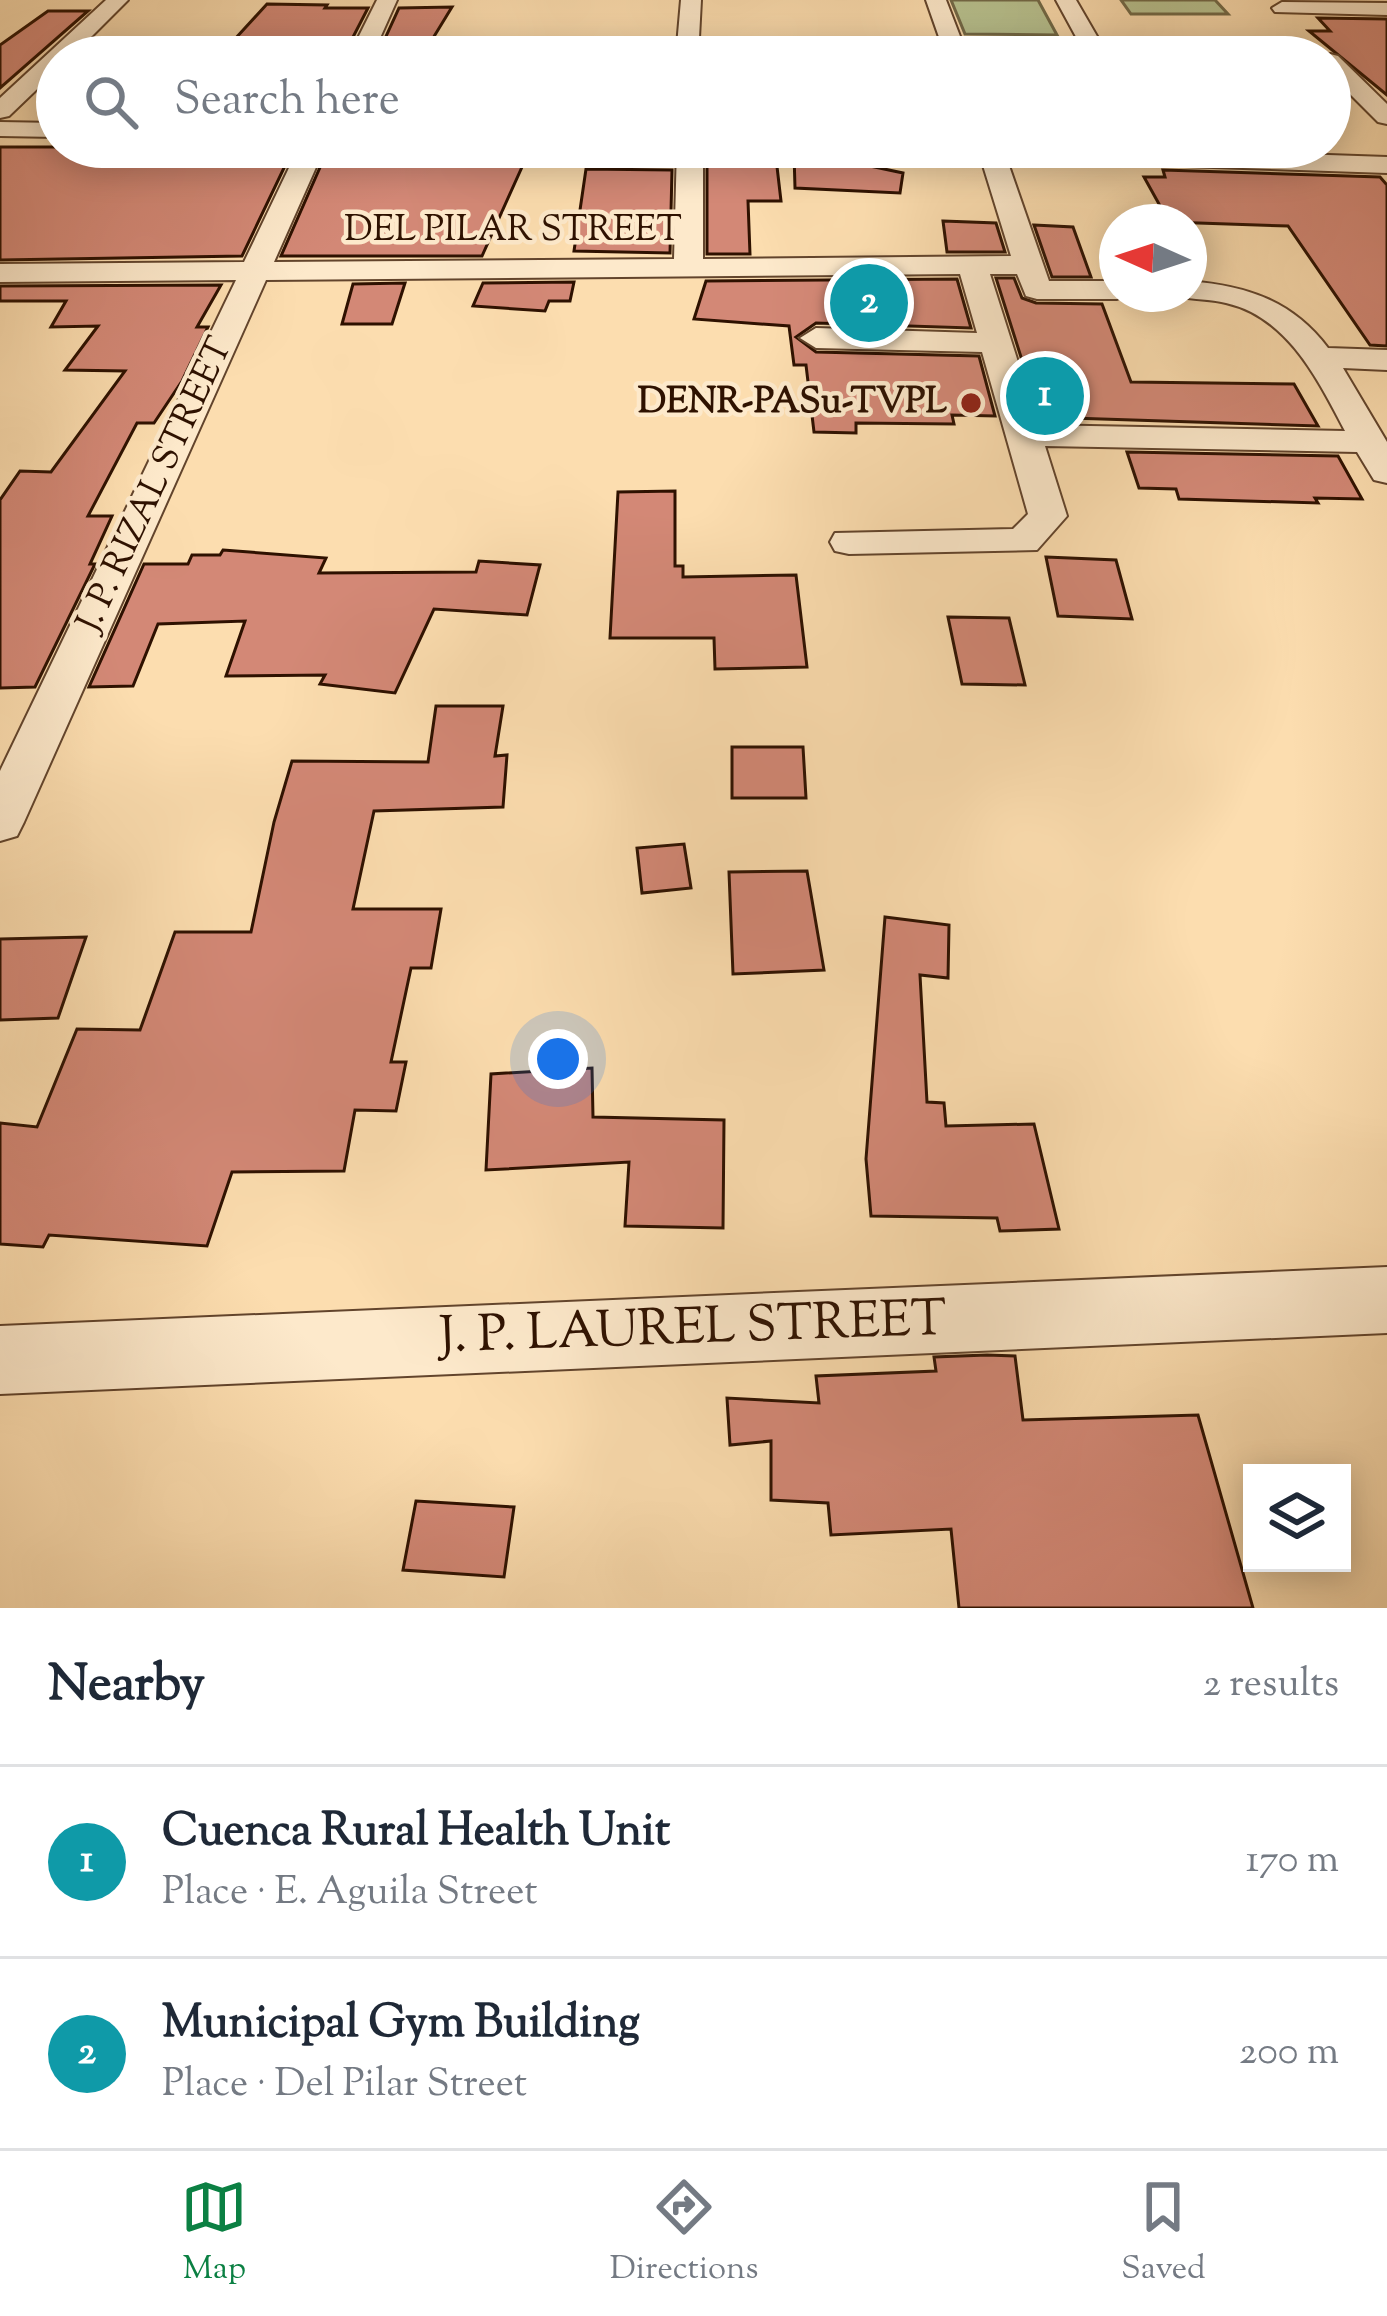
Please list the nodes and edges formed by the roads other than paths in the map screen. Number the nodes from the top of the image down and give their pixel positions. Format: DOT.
graph roads {
  1 [pos="118,0"];
  2 [pos="387,0"];
  3 [pos="692,0"];
  4 [pos="936,0"];
  5 [pos="1066,0"];
  6 [pos="1387,9"];
  7 [pos="78,36"];
  8 [pos="370,36"];
  9 [pos="689,36"];
  10 [pos="949,36"];
  11 [pos="1086,36"];
  12 [pos="1335,36"];
  13 [pos="1351,60"];
  14 [pos="1370,67"];
  15 [pos="36,76"];
  16 [pos="1351,81"];
  17 [pos="0,111"];
  18 [pos="1387,117"];
  19 [pos="0,129"];
  20 [pos="36,130"];
  21 [pos="1351,163"];
  22 [pos="1387,165"];
  23 [pos="302,168"];
  24 [pos="690,168"];
  25 [pos="997,168"];
  26 [pos="972,266"];
  27 [pos="688,269"];
  28 [pos="255,272"];
  29 [pos="0,273"];
  30 [pos="1032,277"];
  31 [pos="1099,287"];
  32 [pos="1207,290"];
  33 [pos="816,338"];
  34 [pos="996,343"];
  35 [pos="1319,357"];
  36 [pos="1387,360"];
  37 [pos="1024,435"];
  38 [pos="1377,457"];
  39 [pos="849,542"];
  40 [pos="0,822"];
  41 [pos="1387,1300"];
  42 [pos="0,1360"];
  1 -- 7 [label="street"];
  2 -- 8 [label="street"];
  3 -- 9 [label="street"];
  4 -- 10 [label="street"];
  5 -- 11 [label="street"];
  6 -- 12 [label="street"];
  13 -- 14 [label="street"];
  15 -- 17 [label="street"];
  16 -- 18 [label="street"];
  19 -- 20 [label="street"];
  21 -- 22 [label="street"];
  23 -- 28 [label="street, J. P. RIZAL STREET"];
  24 -- 27 [label="street"];
  25 -- 30 [label="street"];
  26 -- 27 [label="street, DEL PILAR STREET"];
  26 -- 30 [label="street, DEL PILAR STREET"];
  26 -- 34 [label="street"];
  27 -- 28 [label="street, DEL PILAR STREET"];
  28 -- 29 [label="street, DEL PILAR STREET"];
  28 -- 40 [label="street, J. P. RIZAL STREET"];
  30 -- 31 [label="street, DEL PILAR STREET"];
  32 -- 35 [label="street"];
  33 -- 34 [label="street"];
  34 -- 37 [label="street"];
  35 -- 36 [label="street"];
  35 -- 38 [label="street"];
  37 -- 38 [label="street"];
  37 -- 39 [label="street"];
  41 -- 42 [label="street, J. P. LAUREL STREET"];
}
